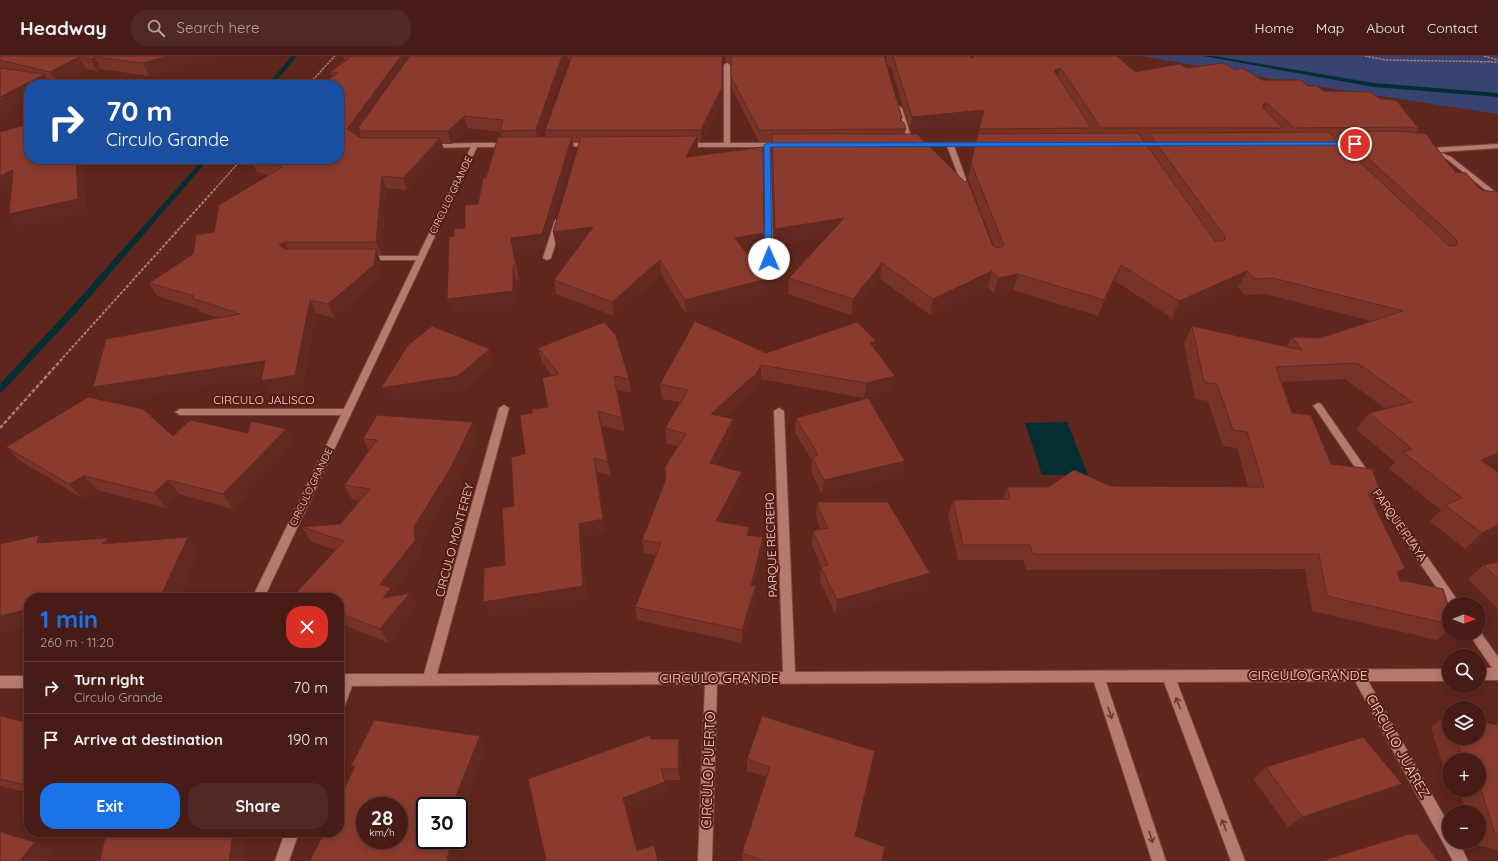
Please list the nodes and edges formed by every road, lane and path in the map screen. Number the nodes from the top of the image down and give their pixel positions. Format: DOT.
graph roads {
  1 [pos="335,56"];
  2 [pos="1365,56"];
  3 [pos="1484,56"];
  4 [pos="1498,60"];
  5 [pos="1498,62"];
  6 [pos="727,65"];
  7 [pos="313,80"];
  8 [pos="897,102"];
  9 [pos="902,144"];
  10 [pos="910,144"];
  11 [pos="950,144"];
  12 [pos="998,144"];
  13 [pos="475,145"];
  14 [pos="519,145"];
  15 [pos="557,145"];
  16 [pos="580,145"];
  17 [pos="603,145"];
  18 [pos="680,145"];
  19 [pos="727,145"];
  20 [pos="767,145"];
  21 [pos="791,145"];
  22 [pos="420,146"];
  23 [pos="1498,146"];
  24 [pos="1424,149"];
  25 [pos="1432,150"];
  26 [pos="578,153"];
  27 [pos="238,164"];
  28 [pos="1498,198"];
  29 [pos="972,203"];
  30 [pos="560,213"];
  31 [pos="360,258"];
  32 [pos="420,258"];
  33 [pos="547,258"];
  34 [pos="769,259"];
  35 [pos="1318,406"];
  36 [pos="504,408"];
  37 [pos="780,411"];
  38 [pos="180,412"];
  39 [pos="347,412"];
  40 [pos="0,428"];
  41 [pos="260,593"];
  42 [pos="1449,597"];
  43 [pos="1480,641"];
  44 [pos="1498,667"];
  45 [pos="1486,674"];
  46 [pos="1498,674"];
  47 [pos="1358,675"];
  48 [pos="1442,675"];
  49 [pos="1098,676"];
  50 [pos="1168,676"];
  51 [pos="711,678"];
  52 [pos="789,678"];
  53 [pos="344,680"];
  54 [pos="429,680"];
  55 [pos="0,682"];
  56 [pos="24,682"];
  57 [pos="1442,826"];
  58 [pos="290,837"];
  59 [pos="1455,849"];
  60 [pos="282,861"];
  61 [pos="705,861"];
  62 [pos="1159,861"];
  63 [pos="1238,861"];
  64 [pos="1462,861"];
  1 -- 7 [label="path"];
  2 -- 5 [label="path"];
  3 -- 4 [label="path"];
  6 -- 19 [label="street"];
  8 -- 10 [label="street"];
  9 -- 10 [label="street"];
  10 -- 11 [label="street"];
  11 -- 12 [label="street"];
  11 -- 29 [label="street"];
  13 -- 14 [label="street, CIRCULO GRANDE"];
  13 -- 22 [label="street"];
  13 -- 32 [label="street, CIRCULO GRANDE"];
  15 -- 16 [label="street"];
  16 -- 17 [label="street"];
  16 -- 26 [label="street"];
  18 -- 19 [label="street"];
  19 -- 20 [label="street"];
  20 -- 21 [label="street"];
  20 -- 34 [label="street"];
  23 -- 25 [label="street"];
  24 -- 25 [label="street"];
  25 -- 28 [label="street"];
  27 -- 40 [label="path"];
  30 -- 33 [label="street"];
  31 -- 32 [label="street"];
  32 -- 39 [label="street, CIRCULO GRANDE"];
  35 -- 42 [label="street, PARQUE PLAYA"];
  36 -- 54 [label="street, CIRCULO MONTEREY"];
  37 -- 52 [label="street, PARQUE RECRERO"];
  38 -- 39 [label="street, CIRCULO JALISCO"];
  39 -- 41 [label="street, CIRCULO GRANDE"];
  43 -- 44 [label="street"];
  45 -- 46 [label="street"];
  47 -- 48 [label="street, CIRCULO GRANDE"];
  47 -- 50 [label="street, CIRCULO GRANDE"];
  47 -- 57 [label="street, CIRCULO JUAREZ"];
  49 -- 50 [label="street, CIRCULO GRANDE"];
  49 -- 52 [label="street, CIRCULO GRANDE"];
  49 -- 62 [label="street, one-way"];
  63 -- 50 [label="street, one-way"];
  51 -- 52 [label="street, CIRCULO GRANDE"];
  51 -- 54 [label="street, CIRCULO GRANDE"];
  51 -- 61 [label="street, CIRCULO PUERTO"];
  53 -- 54 [label="street, CIRCULO GRANDE"];
  55 -- 56 [label="street"];
  58 -- 60 [label="street"];
  59 -- 64 [label="street"];
}
